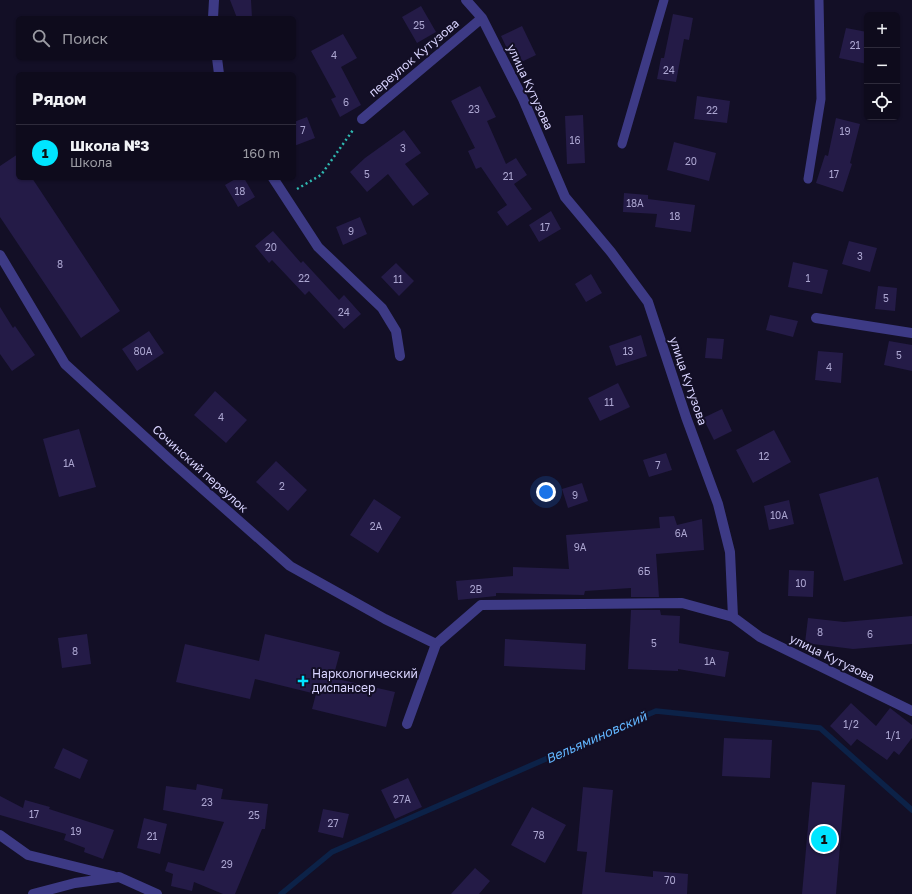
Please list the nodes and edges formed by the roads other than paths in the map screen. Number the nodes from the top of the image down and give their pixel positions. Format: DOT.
graph roads {
  1 [pos="214,0"];
  2 [pos="466,0"];
  3 [pos="664,0"];
  4 [pos="819,0"];
  5 [pos="213,16"];
  6 [pos="482,18"];
  7 [pos="216,60"];
  8 [pos="219,72"];
  9 [pos="362,119"];
  10 [pos="622,144"];
  11 [pos="808,179"];
  12 [pos="274,180"];
  13 [pos="0,256"];
  14 [pos="816,318"];
  15 [pos="912,333"];
  16 [pos="400,356"];
  17 [pos="733,617"];
  18 [pos="436,644"];
  19 [pos="912,711"];
  20 [pos="407,724"];
  21 [pos="0,835"];
  22 [pos="119,877"];
  23 [pos="33,894"];
  24 [pos="157,894"];
  1 -- 5 [label="street"];
  2 -- 6 [label="street, улица Кутузова"];
  3 -- 10 [label="lane"];
  4 -- 11 [label="lane"];
  6 -- 9 [label="street, переулок Кутузова"];
  6 -- 17 [label="street, улица Кутузова"];
  7 -- 8 [label="street"];
  12 -- 16 [label="street"];
  13 -- 18 [label="street, Сочинский переулок"];
  14 -- 15 [label="street"];
  17 -- 18 [label="street"];
  17 -- 19 [label="street, улица Кутузова"];
  18 -- 20 [label="street"];
  21 -- 22 [label="street"];
  22 -- 23 [label="street"];
  22 -- 24 [label="street"];
}
